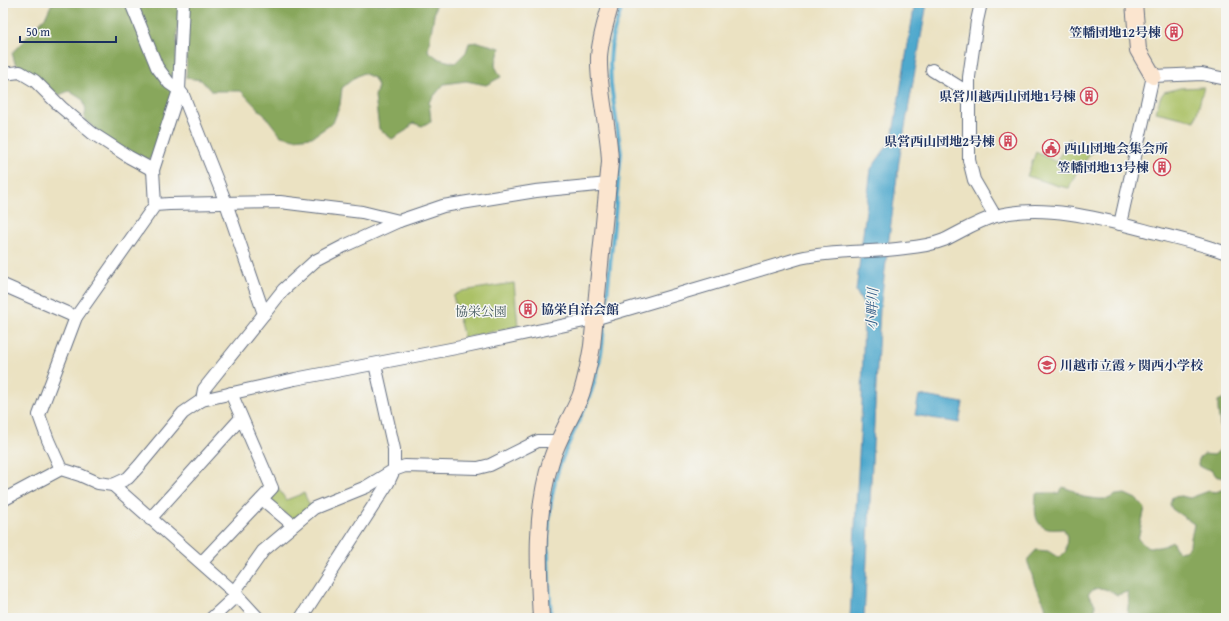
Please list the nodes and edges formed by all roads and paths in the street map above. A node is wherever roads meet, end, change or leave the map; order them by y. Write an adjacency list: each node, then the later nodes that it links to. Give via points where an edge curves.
1 (131, 3): 10 (street, via 157,67 168,83)
2 (183, 3): 10 (street)
3 (611, 3): 13 (street, via 599,58 609,145)
4 (981, 3): 11 (street, via 969,77)
5 (1134, 3): 8 (street, via 1138,50)
6 (932, 70): 11 (street)
7 (3, 74): 12 (street, via 20,72 35,81 92,133)
8 (1153, 76): 9 (street, via 1202,74); 18 (street)
9 (1226, 79)
10 (179, 90): 12 (street); 14 (street)
11 (969, 93): 16 (street, via 969,160 974,180)
12 (153, 170): 15 (street)
13 (608, 184): 17 (street, via 536,191 443,206); 23 (street)
14 (226, 203): 15 (street); 17 (street, via 280,202 362,212); 21 (street)
15 (155, 205): 22 (street)
16 (994, 216): 18 (street, via 1011,212 1054,212); 23 (street, via 942,241 902,248 816,254)
17 (399, 220): 21 (street, via 315,261 282,290)
18 (1120, 224): 19 (street)
19 (1226, 253)
20 (3, 285): 22 (street)
21 (264, 314): 26 (street, via 204,389)
22 (76, 317): 29 (street, via 39,415)
23 (594, 319): 24 (street); 28 (street, via 588,367 580,396)
24 (375, 364): 25 (street); 30 (street, via 394,449)
25 (231, 393): 26 (street); 27 (street)
26 (202, 400): 31 (street, via 183,413 128,478)
27 (240, 418): 32 (street, via 272,488); 34 (street)
28 (559, 441): 30 (street, via 538,441 490,465 478,468 405,466); 41 (street, via 547,476 539,526)
29 (61, 469): 31 (street, via 98,483); 33 (street)
30 (394, 470): 35 (street, via 366,486 314,508); 40 (street)
31 (113, 484): 34 (street)
32 (262, 499): 35 (street); 36 (street)
33 (3, 500)
34 (150, 519): 36 (street)
35 (293, 525): 37 (street, via 264,551)
36 (202, 562): 37 (street)
37 (236, 594): 38 (street); 39 (street)
38 (212, 618)
39 (258, 618)
40 (301, 618)
41 (541, 618)

